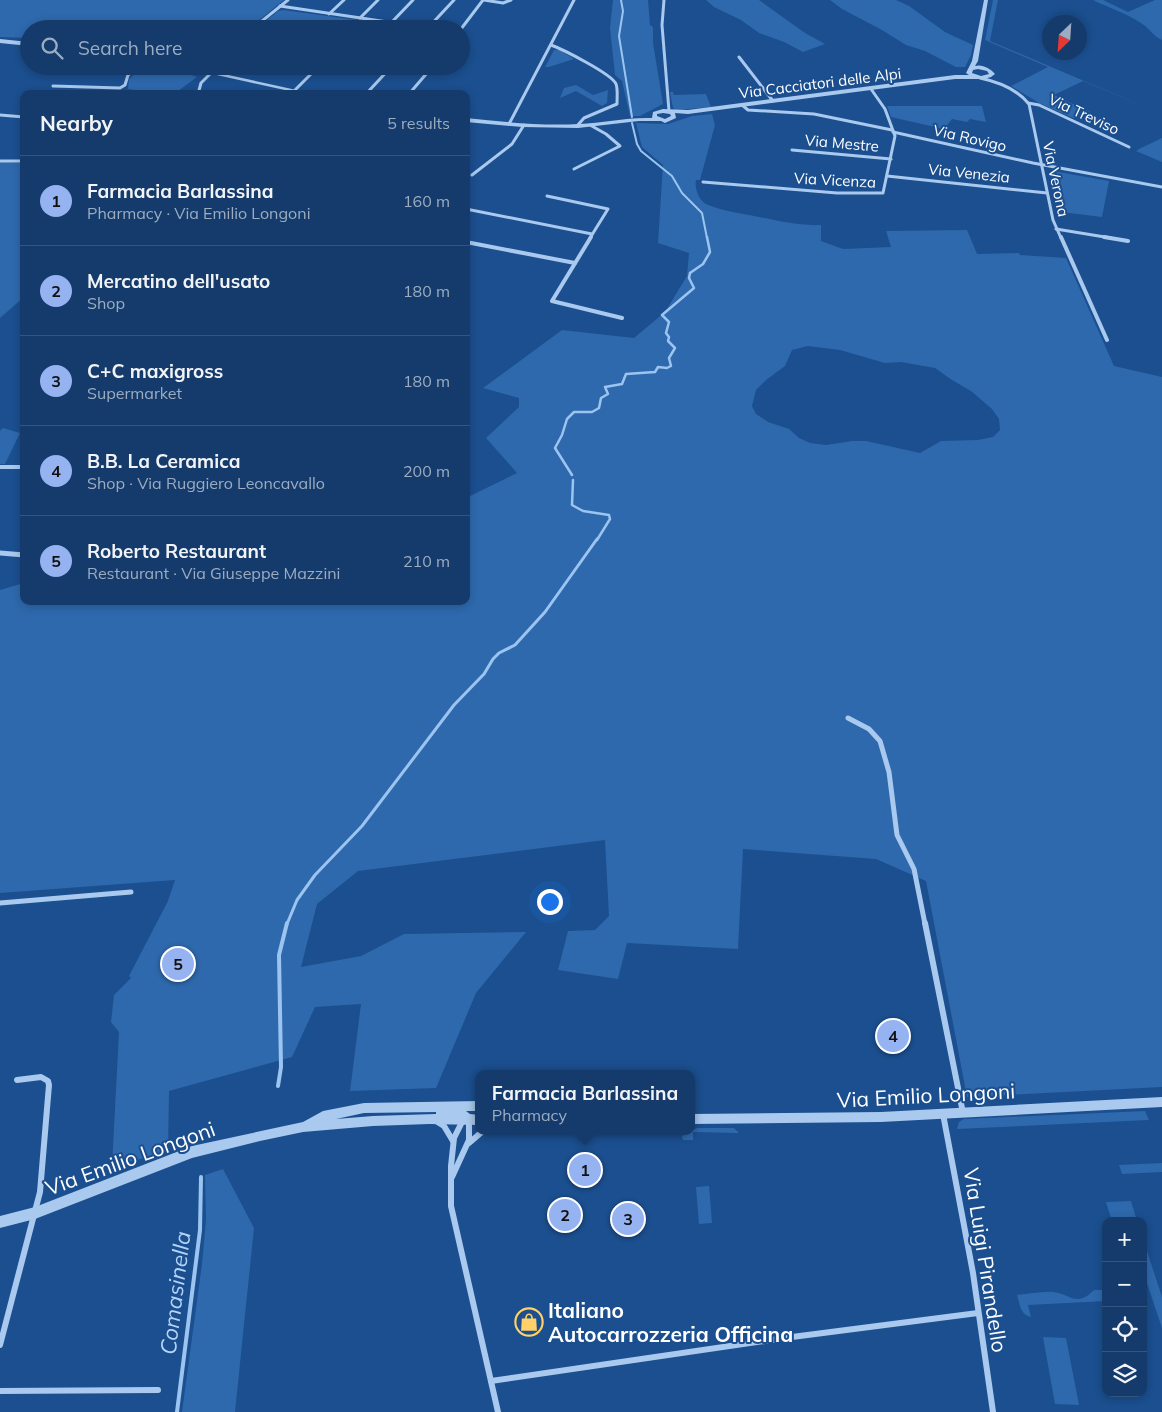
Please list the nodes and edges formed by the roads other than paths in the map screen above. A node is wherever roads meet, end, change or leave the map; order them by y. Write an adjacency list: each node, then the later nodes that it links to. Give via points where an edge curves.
1 (288, 0): 12 (street)
2 (344, 0): 13 (street)
3 (378, 0): 14 (street)
4 (413, 0): 18 (street)
5 (454, 0): 19 (street)
6 (483, 0): 7 (street); 20 (street)
7 (490, 0): 8 (street, via 503,3)
8 (511, 0)
9 (574, 0): 23 (street)
10 (664, 0): 46 (street, via 662,25)
11 (986, 0): 25 (street)
12 (280, 6): 13 (street); 16 (street)
13 (329, 14): 14 (street)
14 (360, 18): 15 (street)
15 (366, 19): 17 (street)
16 (263, 20)
17 (372, 20)
18 (394, 20)
19 (435, 20)
20 (468, 20)
21 (0, 41): 22 (street)
22 (20, 43)
23 (551, 45): 58 (street); 61 (street, via 610,77 617,86 615,106 582,119)
24 (739, 57): 44 (street)
25 (975, 58): 26 (street); 27 (street)
26 (987, 69): 27 (street, Via Cacciatori delle Alpi); 28 (street)
27 (970, 70): 35 (street); 36 (street, Via Cacciatori delle Alpi)
28 (992, 74): 35 (street, Via Cacciatori delle Alpi); 37 (street, via 994,80)
29 (128, 75): 38 (street, via 125,85 120,88)
30 (211, 75): 40 (street, via 201,83)
31 (217, 75): 41 (street)
32 (310, 75): 41 (street)
33 (384, 75): 42 (street)
34 (425, 75): 43 (street)
35 (978, 77): 36 (street, Via Cacciatori delle Alpi); 37 (street)
36 (955, 78): 39 (street, Via Cacciatori delle Alpi)
37 (1003, 85): 45 (street)
38 (52, 86)
39 (871, 89): 44 (street, Via Cacciatori delle Alpi); 62 (street, Via Vicenza, via 885,109)
40 (199, 90)
41 (295, 90)
42 (370, 90)
43 (412, 90)
44 (773, 102): 47 (street, Via Cacciatori delle Alpi)
45 (1028, 103): 64 (street, Via Treviso, via 1039,105); 69 (street, Via Verona)
46 (669, 104): 48 (street); 49 (street)
47 (742, 106): 50 (street, Via Cacciatori delle Alpi); 62 (street, Via Rovigo, via 748,110 814,114)
48 (657, 112): 49 (street, Via Cacciatori delle Alpi); 54 (street, Via Cacciatori delle Alpi); 56 (street, via 654,117)
49 (669, 112): 50 (street, Via Cacciatori delle Alpi); 53 (street)
50 (688, 112): 53 (street, Via Cacciatori delle Alpi)
51 (0, 116): 52 (street)
52 (20, 117)
53 (673, 118): 56 (street, Via Cacciatori delle Alpi)
54 (640, 119): 56 (street, Via Cacciatori delle Alpi); 57 (street, Via Cacciatori delle Alpi)
55 (470, 120): 58 (street, Via Cacciatori delle Alpi)
56 (659, 120)
57 (605, 123): 59 (street, Via Cacciatori delle Alpi); 63 (street, via 602,126)
58 (509, 124): 60 (street, Via Cacciatori delle Alpi)
59 (588, 125): 61 (street, Via Cacciatori delle Alpi); 63 (street)
60 (524, 126): 61 (street, Via Cacciatori delle Alpi); 71 (street, via 512,144)
61 (577, 126)
62 (893, 131): 66 (street, Via Vicenza); 69 (street, Via Rovigo)
63 (607, 134): 70 (street, via 620,147)
64 (1129, 147)
65 (792, 150): 66 (street, Via Mestre)
66 (891, 159): 72 (street, Via Vicenza)
67 (0, 161): 68 (street)
68 (20, 161)
69 (1042, 165): 74 (street, Via Rovigo); 75 (street, Via Verona)
70 (574, 169)
71 (472, 175)
72 (887, 176): 73 (street, Via Vicenza, via 884,192 879,194); 75 (street, Via Venezia)
73 (703, 182)
74 (1162, 187)
75 (1047, 193): 78 (street, Via Verona)
76 (547, 196): 79 (street, via 607,208)
77 (470, 210): 79 (street)
78 (1056, 229): 80 (street); 84 (street, Via Verona)
79 (592, 234): 82 (street)
80 (1128, 241)
81 (470, 243): 82 (street)
82 (574, 263): 83 (street, via 552,301)
83 (622, 318)
84 (1107, 340)
85 (0, 467): 86 (street)
86 (20, 467)
87 (0, 553): 88 (street)
88 (20, 555)
89 (848, 718): 96 (street, via 875,734 886,757 894,824 900,844 914,869)
90 (131, 892): 91 (street)
91 (0, 903)
92 (16, 1080): 106 (street, via 41,1077 49,1085 42,1180)
93 (1162, 1102): 96 (street, Via Emilio Longoni)
94 (475, 1106): 95 (street, Via Emilio Longoni)
95 (364, 1108): 99 (street, Via Emilio Longoni, via 379,1112 443,1112); 101 (street, Via Emilio Longoni, via 323,1116)
96 (963, 1113): 97 (street, Via Emilio Longoni)
97 (943, 1114): 100 (street, Via Emilio Longoni); 108 (street, Via Luigi Pirandello)
98 (429, 1119): 99 (street, Via Emilio Longoni); 101 (street, Via Emilio Longoni); 103 (street, via 444,1126)
99 (471, 1119): 103 (street, via 456,1131); 104 (street)
100 (695, 1119)
101 (303, 1127): 106 (street, Via Emilio Longoni, via 192,1152)
102 (479, 1135): 104 (street)
103 (453, 1146): 105 (street)
104 (465, 1148): 105 (street)
105 (451, 1180): 110 (street, via 452,1212)
106 (35, 1213): 107 (street, Via Emilio Longoni); 109 (street)
107 (0, 1222)
108 (978, 1313): 110 (street); 114 (street, Via Luigi Pirandello)
109 (0, 1344)
110 (491, 1381): 113 (street)
111 (158, 1390): 112 (street)
112 (0, 1391)
113 (498, 1412)
114 (993, 1412)

